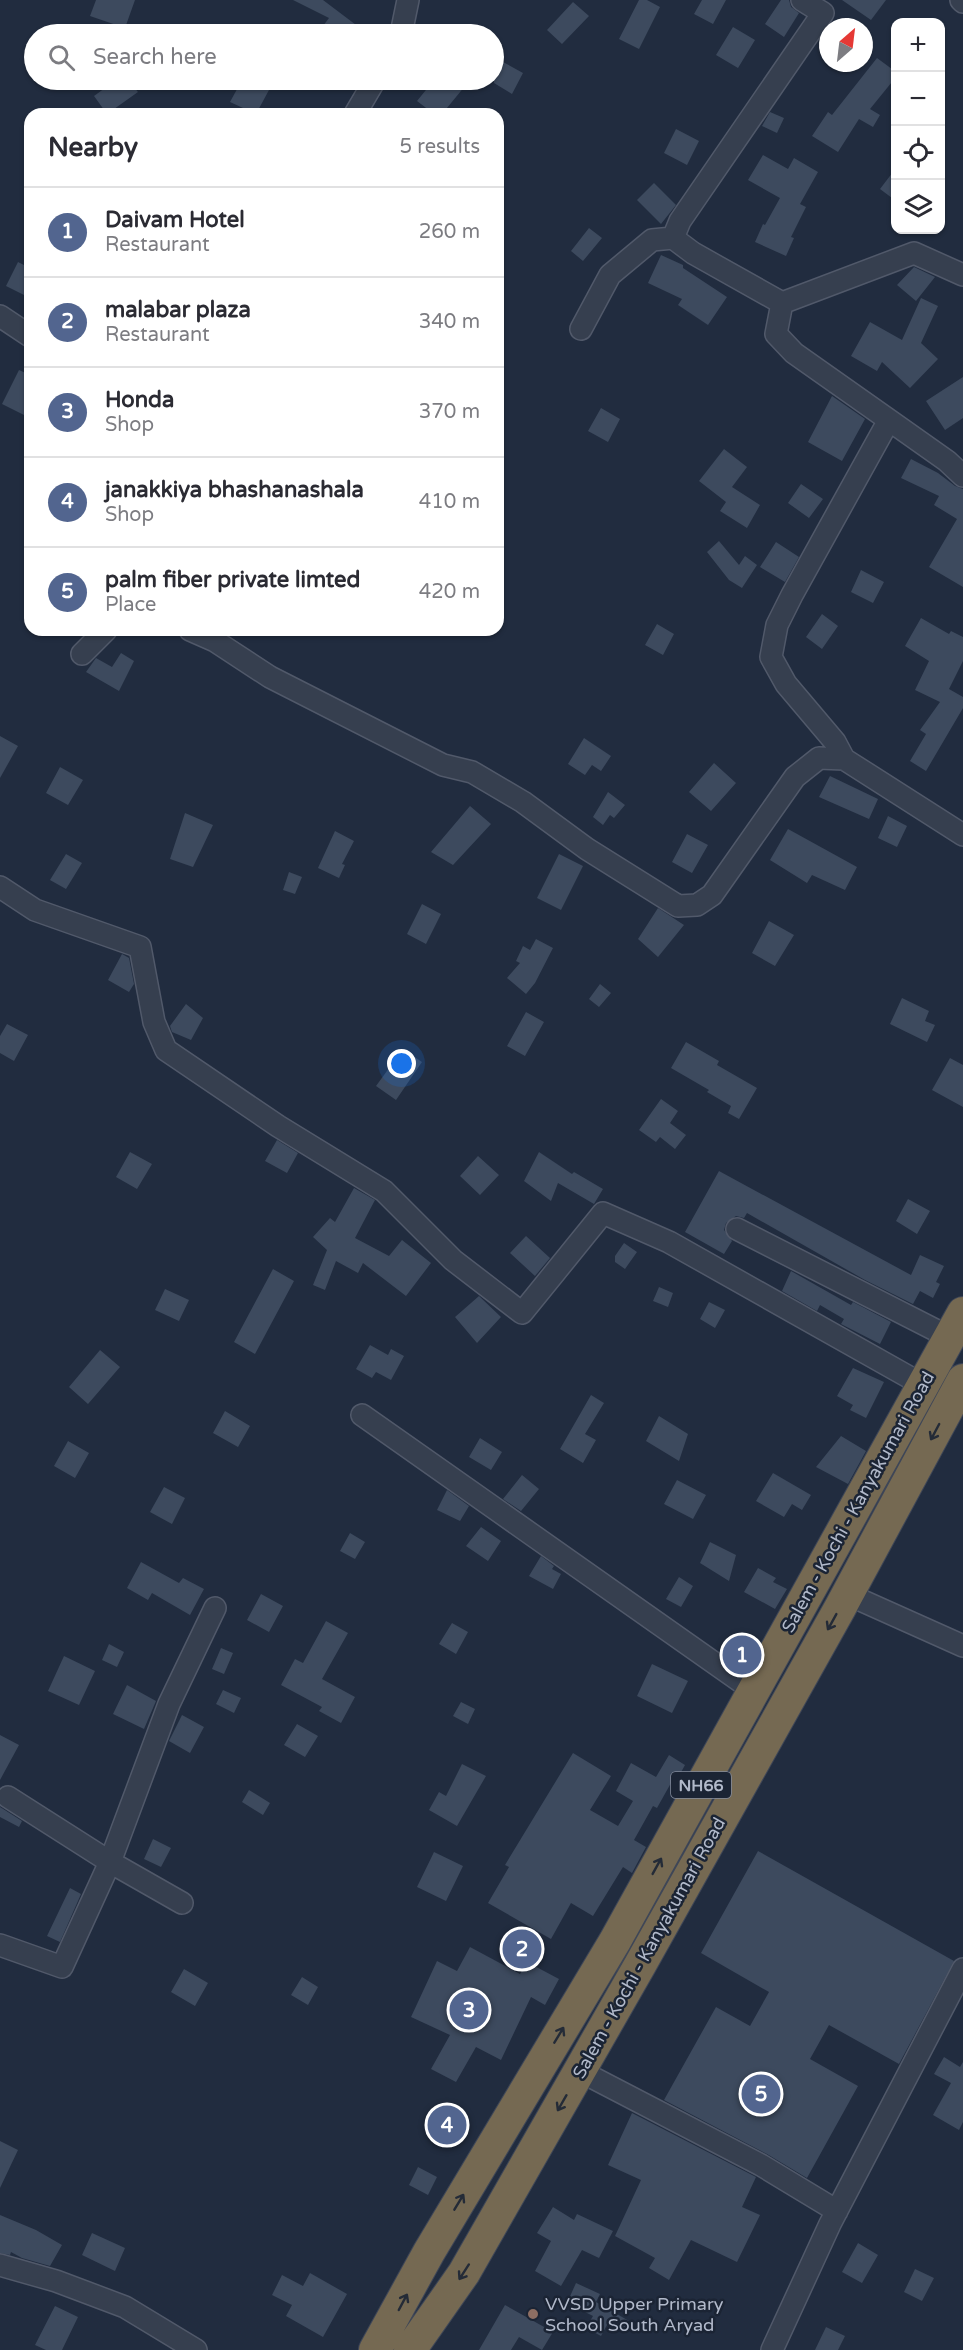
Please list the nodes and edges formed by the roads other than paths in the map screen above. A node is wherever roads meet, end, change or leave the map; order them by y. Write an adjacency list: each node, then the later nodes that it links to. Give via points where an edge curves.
1 (408, 0): 3 (street)
2 (802, 0): 6 (street, via 823,13 680,221)
3 (403, 24)
4 (369, 90): 5 (street)
5 (359, 108)
6 (673, 238): 8 (street, via 693,254); 10 (street, via 652,240 610,274)
7 (963, 275): 8 (street, via 914,254)
8 (782, 303): 12 (street, via 776,334 794,353)
9 (0, 316): 11 (street)
10 (581, 329)
11 (24, 332)
12 (889, 420): 13 (street); 17 (street, via 777,625 771,657 786,684)
13 (963, 476)
14 (100, 636): 16 (street)
15 (213, 636): 17 (street, via 270,677 443,765 472,772 678,906 697,905 712,895 795,777 819,758)
16 (82, 654)
17 (840, 750): 18 (street)
18 (963, 835)
19 (0, 887): 23 (street, via 35,910 140,947 154,1022 166,1050 384,1191 453,1260 522,1313 603,1213 669,1242)
20 (737, 1230): 21 (street)
21 (956, 1325): 23 (highway, Salem - Kochi - Kanyakumari Road / NH66)
22 (963, 1380): 25 (highway, Salem - Kochi - Kanyakumari Road / NH66, one-way to 25)
23 (923, 1385): 28 (highway, Salem - Kochi - Kanyakumari Road / NH66)
24 (362, 1415): 28 (street)
25 (848, 1594): 27 (street); 34 (highway, Salem - Kochi - Kanyakumari Road / NH66, one-way to 34)
26 (215, 1608): 30 (street, via 170,1704)
27 (963, 1646)
28 (754, 1691): 38 (highway, Salem - Kochi - Kanyakumari Road / NH66, one-way to 28, via 429,2252 615,1941)
29 (8, 1797): 30 (street)
30 (110, 1862): 31 (street); 32 (street, via 62,1967)
31 (182, 1903)
32 (0, 1945)
33 (963, 1969): 35 (street)
34 (579, 2071): 35 (street, via 761,2165); 39 (highway, Salem - Kochi - Kanyakumari Road / NH66, one-way to 39, via 464,2273)
35 (837, 2211): 40 (street)
36 (0, 2265): 37 (street, via 125,2307)
37 (196, 2350)
38 (375, 2350)
39 (410, 2350)
40 (772, 2350)

